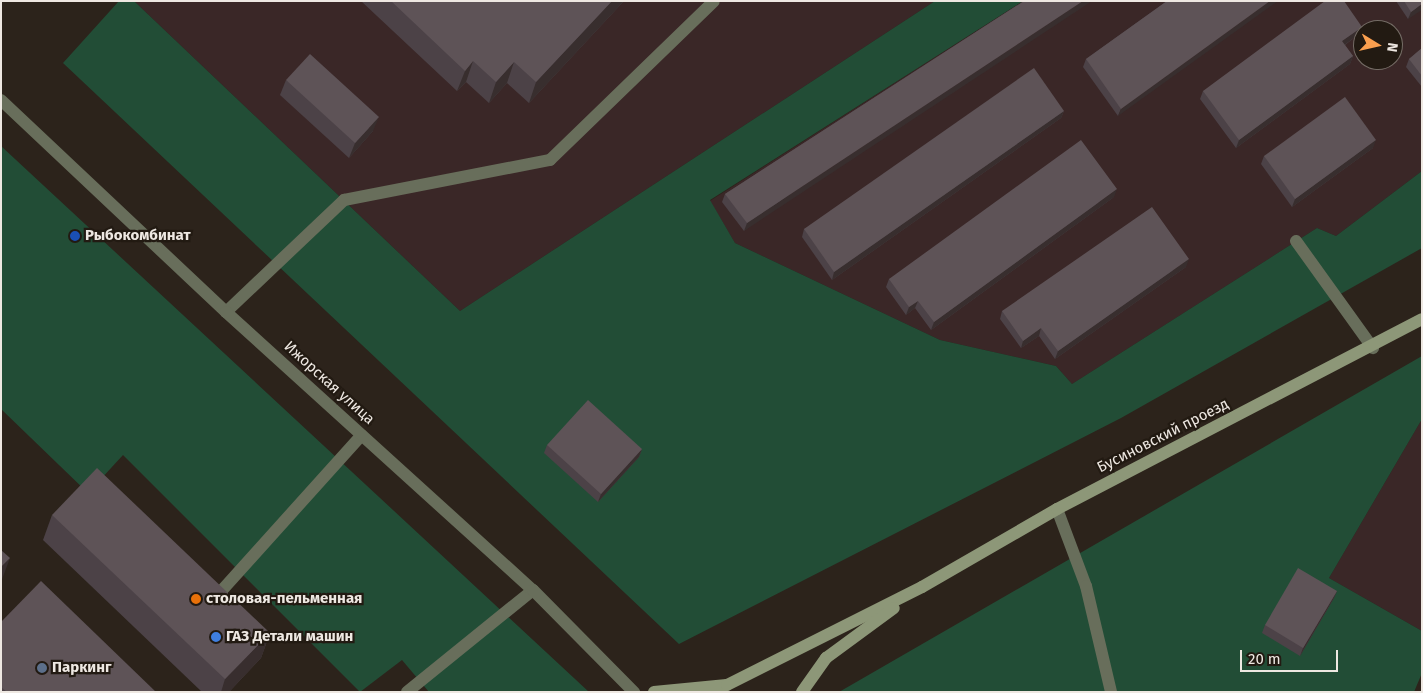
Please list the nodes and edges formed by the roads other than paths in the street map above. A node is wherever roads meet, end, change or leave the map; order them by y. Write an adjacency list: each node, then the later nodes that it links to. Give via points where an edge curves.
1 (714, 1): 4 (street, via 550,160 344,200)
2 (1, 100): 4 (street, Ижорская улица)
3 (1296, 241): 6 (street)
4 (226, 312): 7 (street, Ижорская улица)
5 (1422, 320): 6 (main road, Бусиновский проезд)
6 (1373, 348): 8 (main road, Бусиновский проезд)
7 (362, 435): 10 (street, Ижорская улица); 11 (street)
8 (1057, 509): 9 (main road, Бусиновский проезд); 16 (street, via 1086,586)
9 (922, 587): 14 (main road, via 727,685); 15 (main road, via 826,658)
10 (533, 590): 12 (street); 13 (street, Ижорская улица)
11 (215, 598)
12 (407, 692)
13 (634, 692)
14 (654, 692)
15 (802, 692)
16 (1110, 692)

